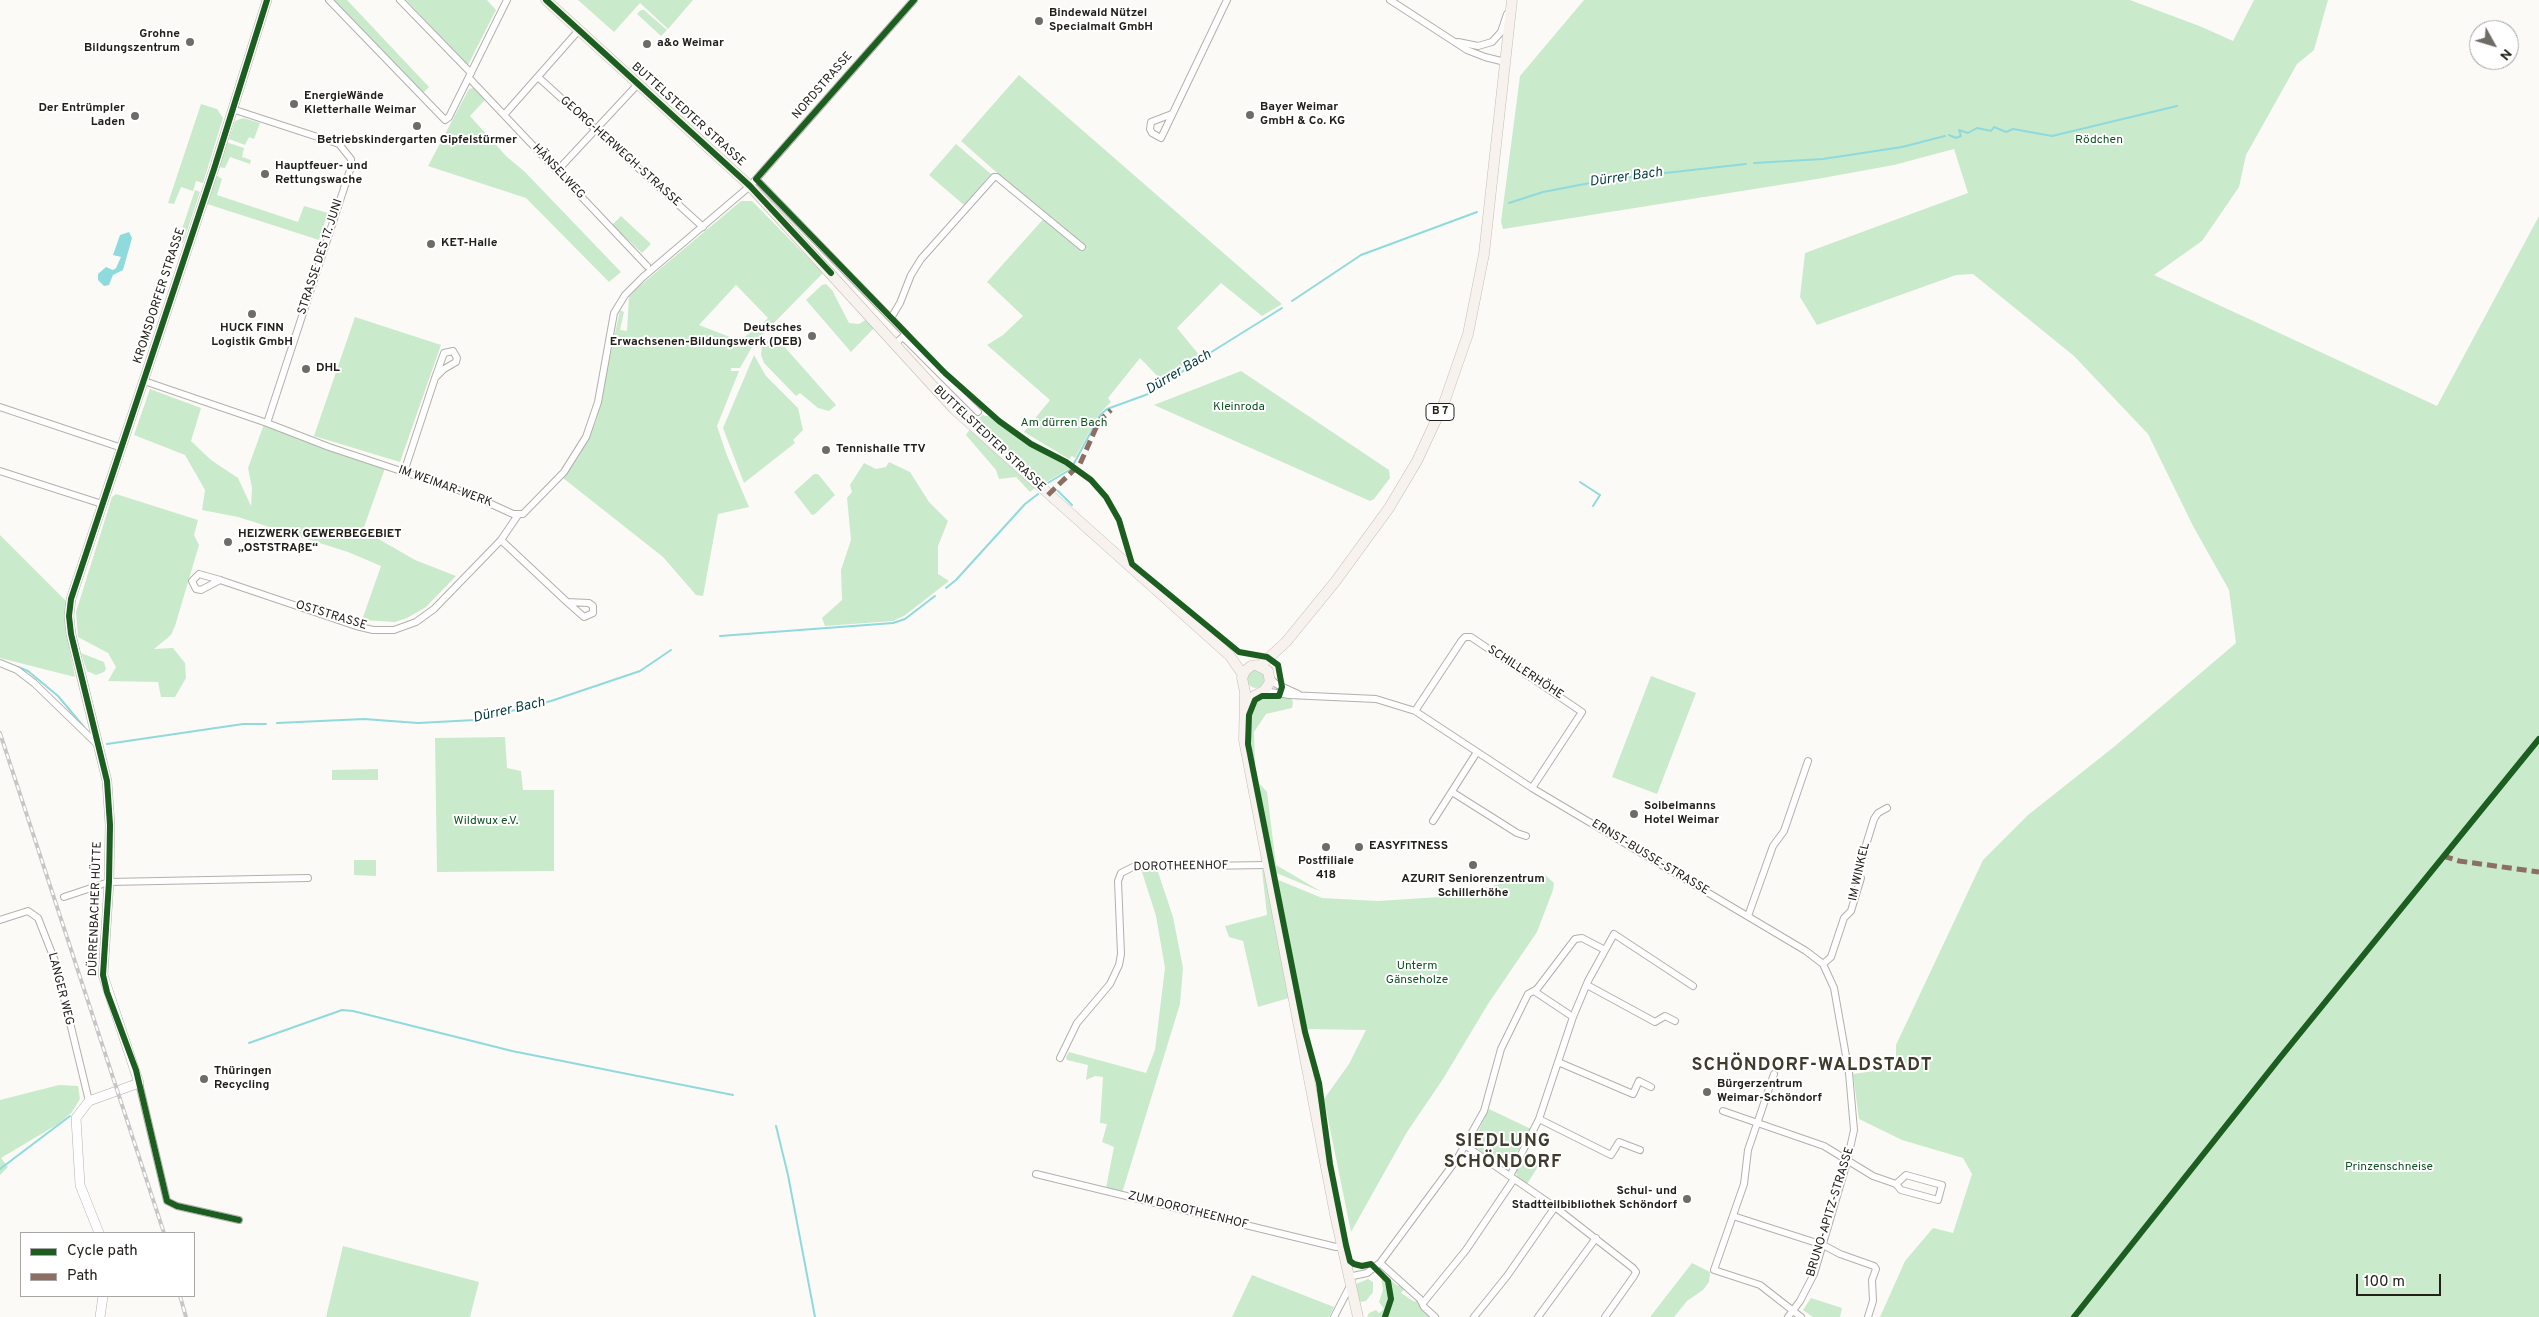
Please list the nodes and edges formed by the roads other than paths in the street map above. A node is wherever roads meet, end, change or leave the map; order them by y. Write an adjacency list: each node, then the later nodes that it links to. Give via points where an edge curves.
1 (267, 0): 16 (street, KROMSDORFER STRASSE)
2 (329, 0): 13 (street, via 445,120)
3 (400, 0): 13 (street, HÄNSELWEG)
4 (508, 0): 13 (street)
5 (546, 0): 10 (main road, BUTTELSTEDTER STRASSE)
6 (914, 0): 21 (street, NORDSTRASSE)
7 (1227, 0): 17 (street)
8 (1390, 0): 11 (street)
9 (1511, 0): 11 (street, via 1501,32 1492,42 1478,46); 12 (main road, B 7)
10 (579, 30): 14 (street); 15 (main road, BUTTELSTEDTER STRASSE)
11 (1450, 40): 12 (street, via 1476,55)
12 (1505, 62): 41 (main road, B 7, via 1486,244 1477,296 1468,334 1444,403 1417,461 1389,508)
13 (470, 76): 18 (street, HÄNSELWEG)
14 (538, 77): 18 (street); 19 (street, GEORG-HERWEGH-STRASSE)
15 (638, 84): 19 (street); 21 (main road, BUTTELSTEDTER STRASSE)
16 (232, 108): 28 (street, KROMSDORFER STRASSE); 31 (street, STRASSE DES 17. JUNI, via 339,144 351,159)
17 (1172, 114): 17 (street, via 1153,121 1150,125 1152,133 1161,138)
18 (504, 115): 20 (street, HÄNSELWEG)
19 (597, 129): 20 (street); 22 (street, GEORG-HERWEGH-STRASSE)
20 (557, 171): 24 (street, HÄNSELWEG)
21 (753, 183): 22 (street); 25 (street); 26 (main road, BUTTELSTEDTER STRASSE)
22 (703, 227): 36 (street, via 625,295 614,313 598,402 584,442 564,472 527,511)
23 (1082, 247): 25 (street, via 994,177 921,259)
24 (647, 266)
25 (891, 318): 26 (street, via 906,334)
26 (899, 340): 30 (street, BUTTELSTEDTER STRASSE); 42 (main road, BUTTELSTEDTER STRASSE, via 968,422)
27 (435, 378): 34 (street)
28 (144, 381): 31 (street, IM WEIMAR-WERK); 32 (street, KROMSDORFER STRASSE)
29 (0, 407): 32 (street)
30 (978, 412)
31 (267, 423): 34 (street, IM WEIMAR-WERK)
32 (122, 448): 35 (street, KROMSDORFER STRASSE)
33 (0, 471): 35 (street)
34 (404, 472): 36 (street, IM WEIMAR-WERK, via 467,493)
35 (102, 504): 39 (street, KROMSDORFER STRASSE)
36 (518, 515): 37 (street, OSTSTRASSE)
37 (501, 540): 38 (street, OSTSTRASSE, via 434,609 416,622 394,630 356,626); 40 (street)
38 (220, 580)
39 (71, 599): 52 (street, DÜRRENBACHER HÜTTE, via 71,634)
40 (567, 602)
41 (1286, 642): 44 (main road, B 7); 46 (main road, B 7)
42 (1230, 656): 44 (main road); 45 (main road)
43 (0, 664): 52 (street, via 17,670 34,683)
44 (1255, 666): 45 (main road); 46 (main road)
45 (1243, 674): 47 (main road)
46 (1270, 676): 48 (main road, via 1269,685); 49 (street, ERNST-BUSSE-STRASSE, via 1276,684)
47 (1244, 686): 48 (main road, via 1248,691); 51 (main road)
48 (1260, 692): 49 (street, ERNST-BUSSE-STRASSE); 51 (main road, via 1252,698)
49 (1299, 694): 50 (street, ERNST-BUSSE-STRASSE, via 1376,699)
50 (1415, 711): 53 (street, ERNST-BUSSE-STRASSE); 55 (street, SCHILLERHÖHE, via 1462,640 1471,637 1582,712)
51 (1243, 719): 60 (main road)
52 (98, 745): 62 (street, DÜRRENBACHER HÜTTE, via 107,781)
53 (1477, 752): 55 (street, ERNST-BUSSE-STRASSE); 56 (street)
54 (1808, 761): 64 (street, via 1784,831 1773,846)
55 (1532, 788): 64 (street, ERNST-BUSSE-STRASSE)
56 (1452, 792): 58 (street); 59 (street)
57 (1887, 808): 67 (street, IM WINKEL, via 1874,819 1857,874 1862,878 1830,957)
58 (1433, 821)
59 (1526, 836)
60 (1267, 865): 73 (street, DOROTHEENHOF, via 1133,867 1121,873 1118,881 1119,965 1110,984 1076,1023); 94 (main road)
61 (308, 878): 62 (street, DÜRRENBACHER HÜTTE)
62 (109, 882): 63 (street, DÜRRENBACHER HÜTTE); 76 (street, DÜRRENBACHER HÜTTE, via 103,976)
63 (64, 897)
64 (1748, 916): 67 (street, ERNST-BUSSE-STRASSE)
65 (0, 920): 78 (street, LANGER WEG, via 28,911 38,918 54,961)
66 (1605, 950): 68 (street); 69 (street, via 1614,934); 70 (street, via 1582,938 1575,939)
67 (1823, 964): 84 (street, BRUNO-APITZ-STRASSE, via 1834,988 1851,1092 1854,1130)
68 (1586, 985): 71 (street); 72 (street, via 1655,1022 1665,1016)
69 (1693, 986)
70 (1534, 991): 71 (street); 82 (street, via 1528,994 1511,1026 1486,1106)
71 (1573, 1017): 74 (street)
72 (1675, 1021)
73 (1060, 1058)
74 (1558, 1062): 77 (street, via 1633,1094 1639,1081); 80 (street)
75 (1774, 1074): 81 (street)
76 (139, 1083): 78 (street); 90 (street, DÜRRENBACHER HÜTTE, via 167,1201)
77 (1651, 1087)
78 (89, 1101): 91 (street, via 76,1118 78,1172)
79 (1723, 1111): 81 (street)
80 (1539, 1119): 83 (street, via 1611,1156 1619,1142); 86 (street)
81 (1757, 1122): 84 (street, via 1824,1146); 89 (street, via 1746,1156 1744,1184)
82 (1466, 1146): 86 (street); 95 (street)
83 (1640, 1150)
84 (1847, 1162): 87 (street); 93 (street, BRUNO-APITZ-STRASSE)
85 (1036, 1174): 94 (street, ZUM DOROTHEENHOF)
86 (1512, 1178): 88 (street); 98 (street, via 1466,1250)
87 (1896, 1184): 87 (street, via 1901,1190 1938,1200 1942,1186 1906,1175)
88 (1555, 1207): 92 (street); 104 (street)
89 (1733, 1216): 93 (street); 99 (street, via 1714,1270 1760,1285)
90 (239, 1220)
91 (99, 1232)
92 (1596, 1238): 105 (street); 106 (street, via 1636,1272)
93 (1823, 1245): 99 (street, BRUNO-APITZ-STRASSE, via 1808,1289); 109 (street, via 1874,1266 1873,1301)
94 (1341, 1246): 96 (main road)
95 (1380, 1263): 96 (street); 98 (street)
96 (1349, 1281): 101 (street); 102 (main road)
97 (103, 1297): 100 (street)
98 (1423, 1303): 103 (street)
99 (1793, 1310): 107 (street, BRUNO-APITZ-STRASSE); 108 (street)
100 (100, 1317)
101 (1334, 1317)
102 (1358, 1317)
103 (1436, 1317)
104 (1474, 1317)
105 (1538, 1317)
106 (1605, 1317)
107 (1788, 1317)
108 (1801, 1317)
109 (1868, 1317)

